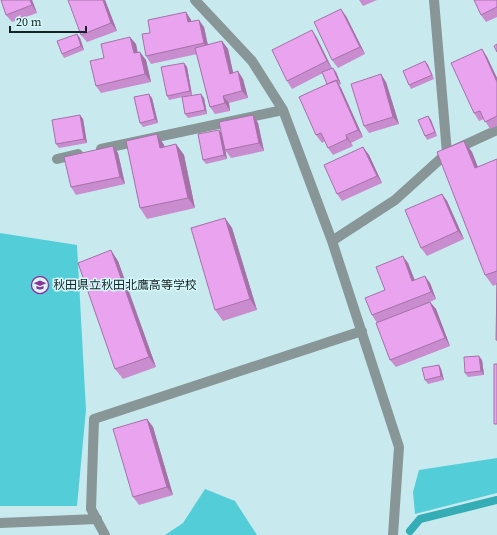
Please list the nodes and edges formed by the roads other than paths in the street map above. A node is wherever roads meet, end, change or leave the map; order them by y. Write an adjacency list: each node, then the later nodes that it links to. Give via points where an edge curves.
1 (195, 0): 3 (street, via 252,61)
2 (434, 0): 5 (street)
3 (283, 110): 6 (street); 7 (street)
4 (497, 130): 5 (street)
5 (447, 153): 7 (street, via 395,200)
6 (57, 159)
7 (332, 241): 8 (street)
8 (362, 331): 9 (street, via 94,419 91,509); 12 (street, via 399,447)
9 (96, 519): 10 (street); 11 (street)
10 (0, 523)
11 (105, 535)
12 (393, 535)

